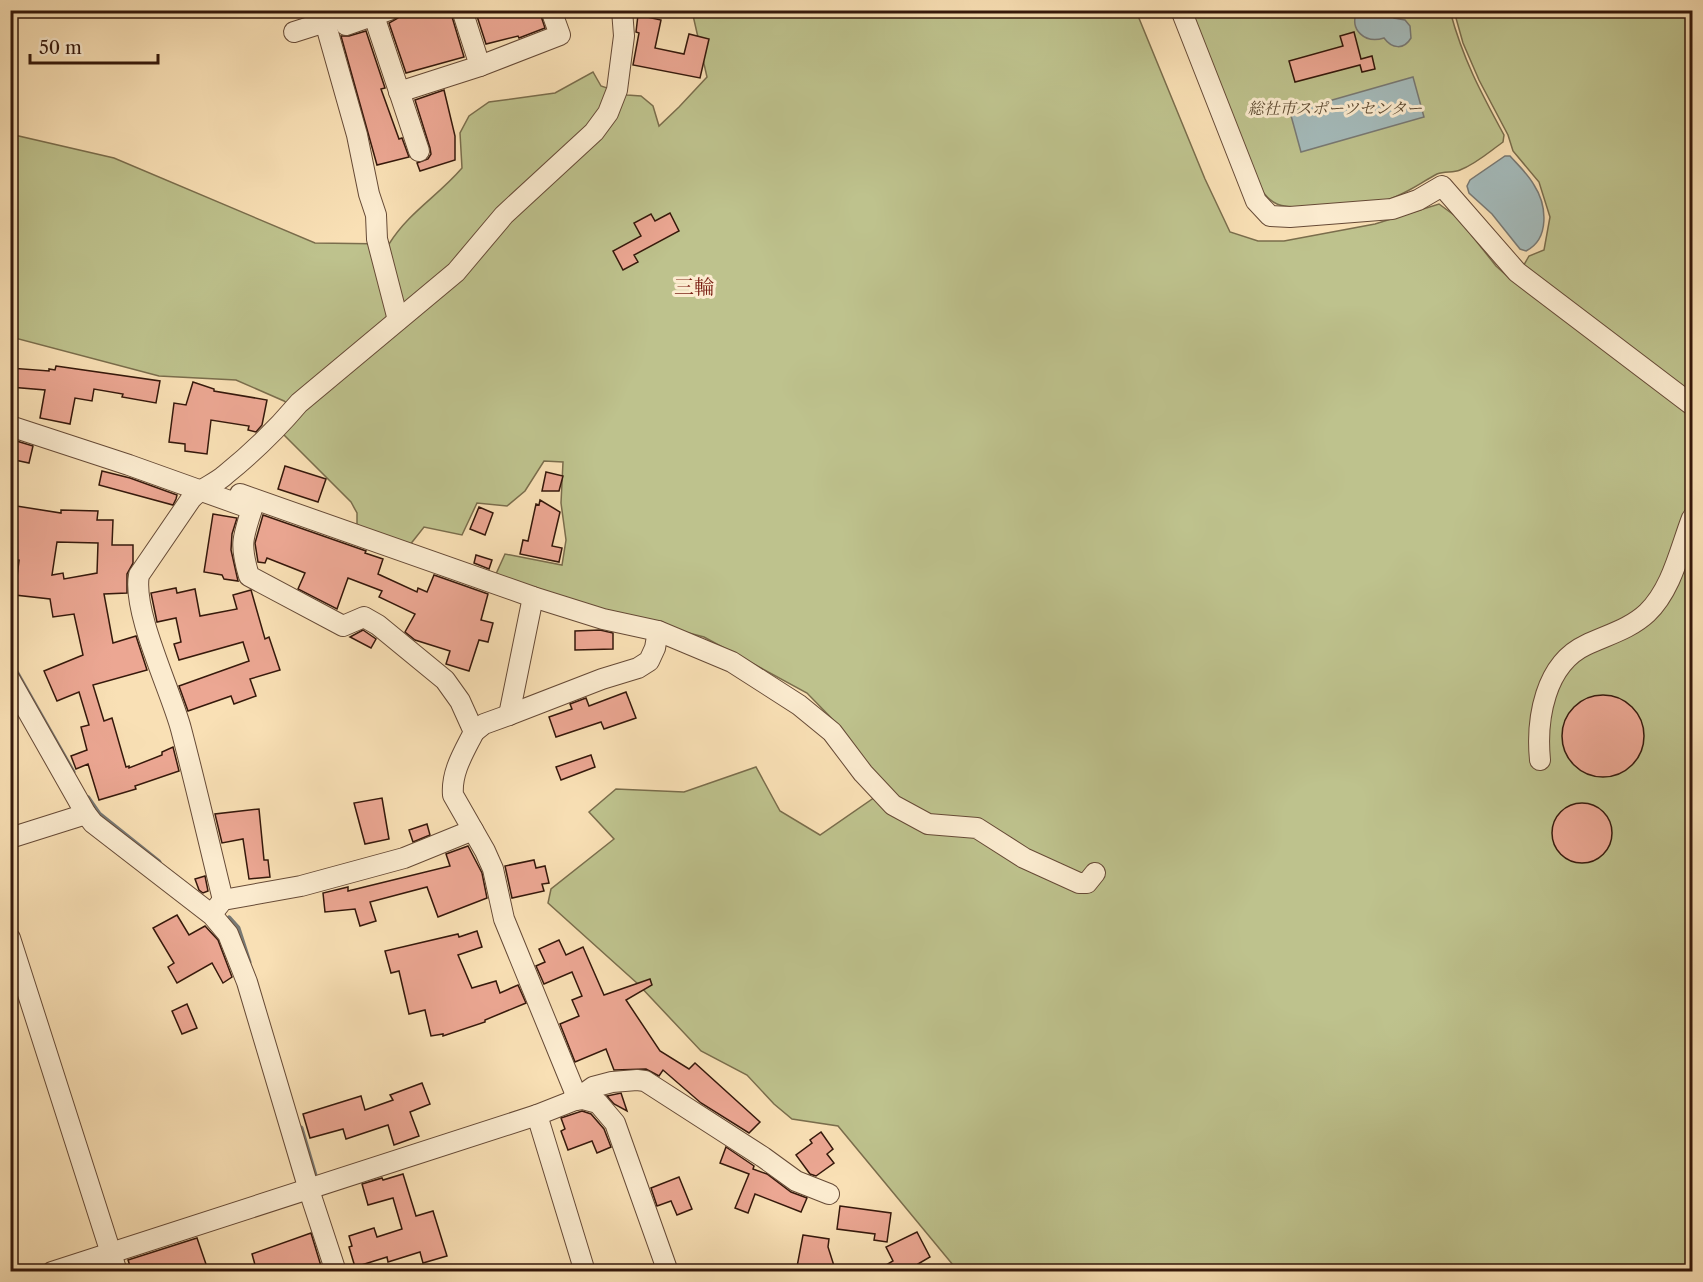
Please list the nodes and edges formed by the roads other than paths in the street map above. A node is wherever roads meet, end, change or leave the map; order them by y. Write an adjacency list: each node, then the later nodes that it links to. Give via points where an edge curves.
1 (462, 10): 8 (street)
2 (551, 10): 8 (street, via 560,35)
3 (622, 10): 11 (street, via 620,72 608,113 594,132 504,215 456,272)
4 (1181, 10): 12 (street, via 1256,201 1270,216 1392,209 1442,186 1517,272)
5 (382, 13): 6 (street, via 346,25); 9 (street)
6 (337, 16): 7 (street); 11 (street, via 357,135 376,215 377,239)
7 (294, 32)
8 (480, 66): 9 (street)
9 (399, 92): 10 (street)
10 (419, 151)
11 (398, 320): 14 (street, via 299,403 223,477)
12 (1692, 405)
13 (10, 426): 14 (street)
14 (199, 490): 16 (street, via 222,488); 22 (street, via 252,509 242,550 249,576 343,626 364,617 378,625 445,680); 28 (street, via 139,575 138,583 141,607 181,727)
15 (1692, 518): 23 (street, via 1668,582 1646,614 1615,634 1585,645 1566,658 1553,676 1544,701)
16 (533, 597): 17 (street); 21 (street)
17 (658, 631): 18 (street); 19 (street)
18 (690, 644): 19 (street, via 667,649); 27 (street, via 732,662 799,705 832,732 862,773 893,805 928,824 977,828 1024,858 1079,883 1087,883)
19 (649, 661): 21 (street)
20 (10, 680): 24 (street)
21 (508, 715): 22 (street)
22 (474, 732): 25 (street, via 452,784 453,795)
23 (1540, 760)
24 (86, 814): 26 (street); 28 (street)
25 (473, 830): 28 (street, via 404,858); 30 (street, via 493,869 504,919)
26 (10, 838)
27 (1095, 873)
28 (217, 907): 32 (street, via 247,982)
29 (10, 939): 34 (street)
30 (575, 1100): 31 (street); 33 (street, via 593,1087 645,1081 796,1181); 39 (street, via 598,1103 615,1123)
31 (537, 1115): 32 (street); 38 (street)
32 (315, 1188): 34 (street); 37 (street)
33 (829, 1194)
34 (111, 1253): 35 (street); 36 (street)
35 (52, 1272)
36 (117, 1272)
37 (336, 1272)
38 (585, 1272)
39 (668, 1272)

